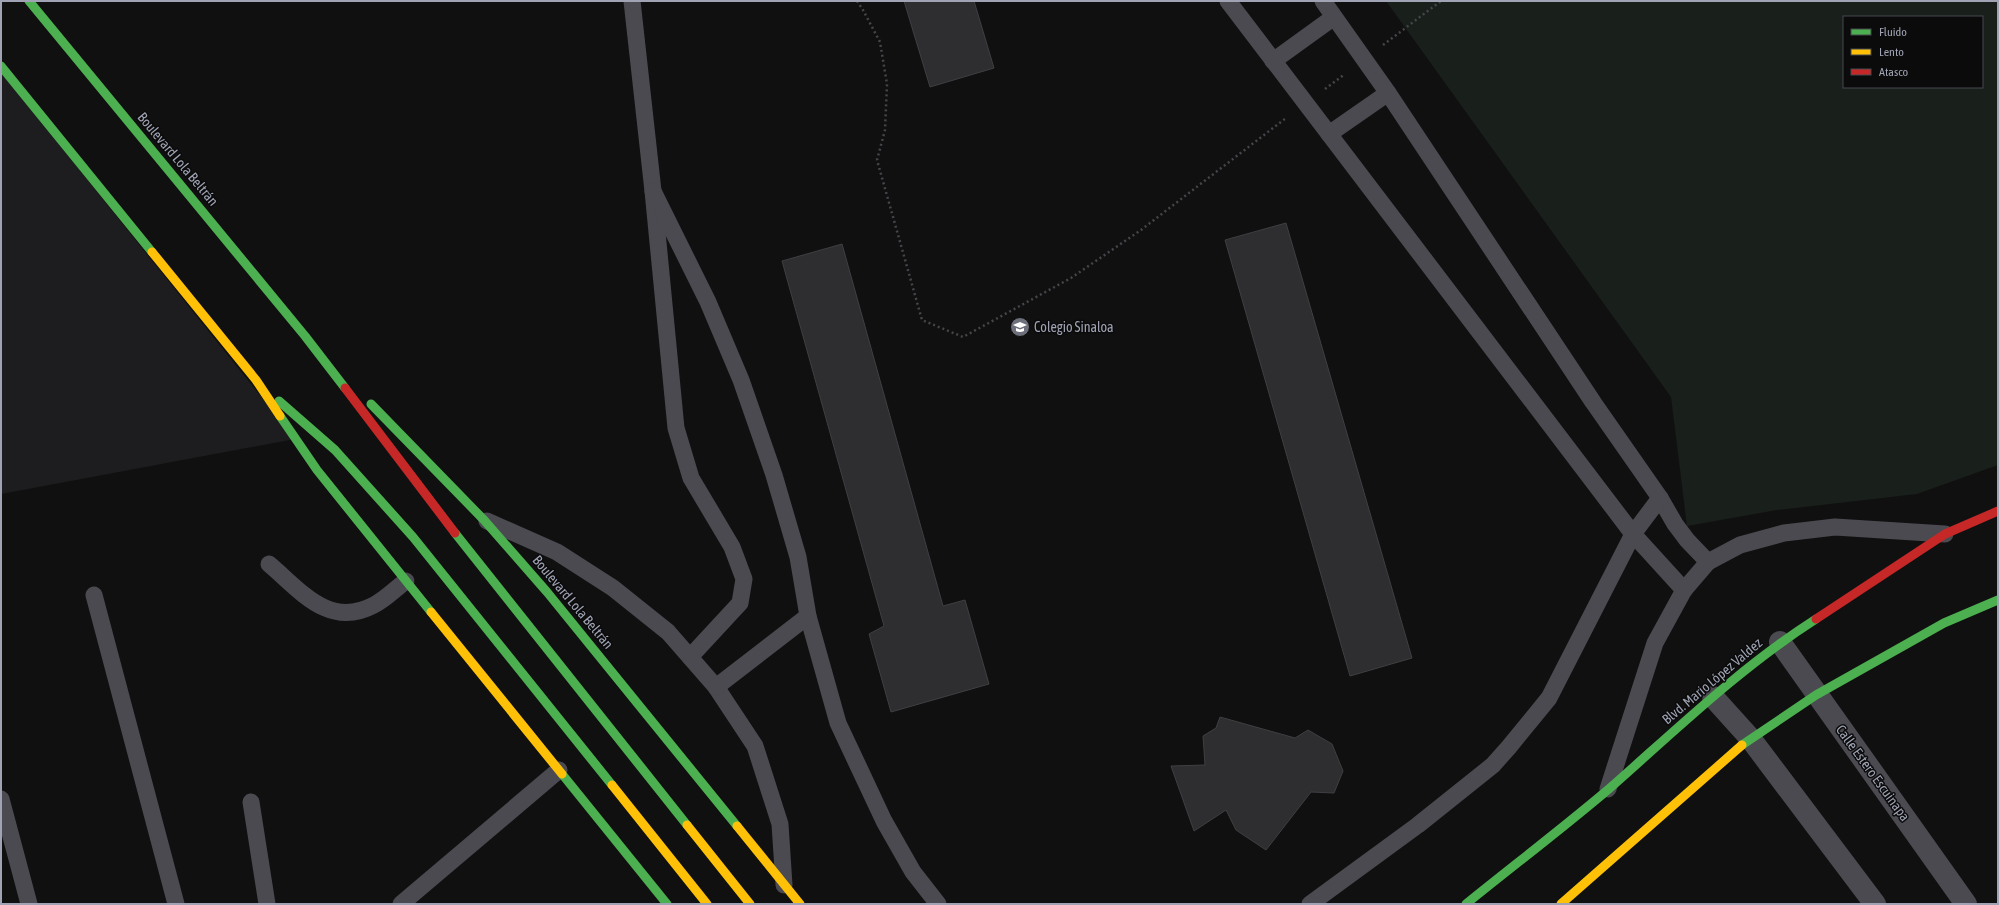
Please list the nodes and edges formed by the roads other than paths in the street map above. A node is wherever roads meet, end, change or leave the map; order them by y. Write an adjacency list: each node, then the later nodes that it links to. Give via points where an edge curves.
1 (29, 1): 11 (main road, Boulevard Lola Beltrán)
2 (632, 1): 10 (lane)
3 (1228, 1): 6 (lane)
4 (1323, 1): 5 (lane)
5 (1334, 17): 6 (lane); 8 (lane)
6 (1273, 61): 9 (lane)
7 (1, 66): 12 (main road)
8 (1388, 92): 9 (lane); 13 (lane, via 1593,402)
9 (1329, 134): 16 (lane)
10 (653, 191): 24 (lane, via 708,302 741,380 774,475 796,550); 26 (lane, via 676,428 691,478 732,547 744,579 740,603)
11 (305, 336): 15 (main road, Boulevard Lola Beltrán); 42 (main road, Boulevard Lola Beltrán, via 440,514)
12 (256, 380): 20 (main road, via 317,470); 41 (main road, via 335,450 413,537)
13 (1660, 498): 16 (lane); 18 (lane, via 1687,540)
14 (1998, 511): 17 (main road, Blvd. Mario López Valdez)
15 (484, 520): 26 (lane, via 557,552 613,588 668,632); 35 (main road, Boulevard Lola Beltrán, via 548,592)
16 (1633, 534): 21 (lane); 45 (lane, via 1549,698 1509,747 1493,765 1418,825)
17 (1945, 534): 18 (lane, via 1835,527 1792,532 1740,545); 25 (main road, Blvd. Mario López Valdez)
18 (1708, 562): 21 (lane)
19 (269, 564): 20 (lane, via 314,602 326,610 342,613 375,604)
20 (406, 580): 31 (main road)
21 (1684, 590): 32 (lane, via 1655,643)
22 (94, 595): 37 (lane)
23 (1998, 600): 28 (main road, via 1944,623)
24 (808, 616): 27 (lane); 44 (lane, via 838,723 884,821 913,872)
25 (1780, 642): 28 (street, Calle Estero Escuinapa); 29 (main road, Blvd. Mario López Valdez)
26 (690, 657): 27 (lane)
27 (716, 687): 35 (lane, via 755,746 780,824)
28 (1816, 695): 30 (main road); 49 (street, Calle Estero Escuinapa)
29 (1713, 696): 30 (street); 32 (main road, Blvd. Mario López Valdez)
30 (1750, 738): 47 (main road); 48 (street)
31 (559, 770): 39 (lane); 40 (main road)
32 (1608, 789): 46 (main road, Blvd. Mario López Valdez)
33 (1, 799): 36 (lane)
34 (251, 802): 38 (lane)
35 (784, 885): 43 (main road, Boulevard Lola Beltrán)
36 (29, 904)
37 (176, 904)
38 (267, 904)
39 (401, 904)
40 (667, 904)
41 (707, 904)
42 (750, 904)
43 (800, 904)
44 (938, 904)
45 (1310, 904)
46 (1466, 904)
47 (1561, 904)
48 (1875, 904)
49 (1966, 904)

